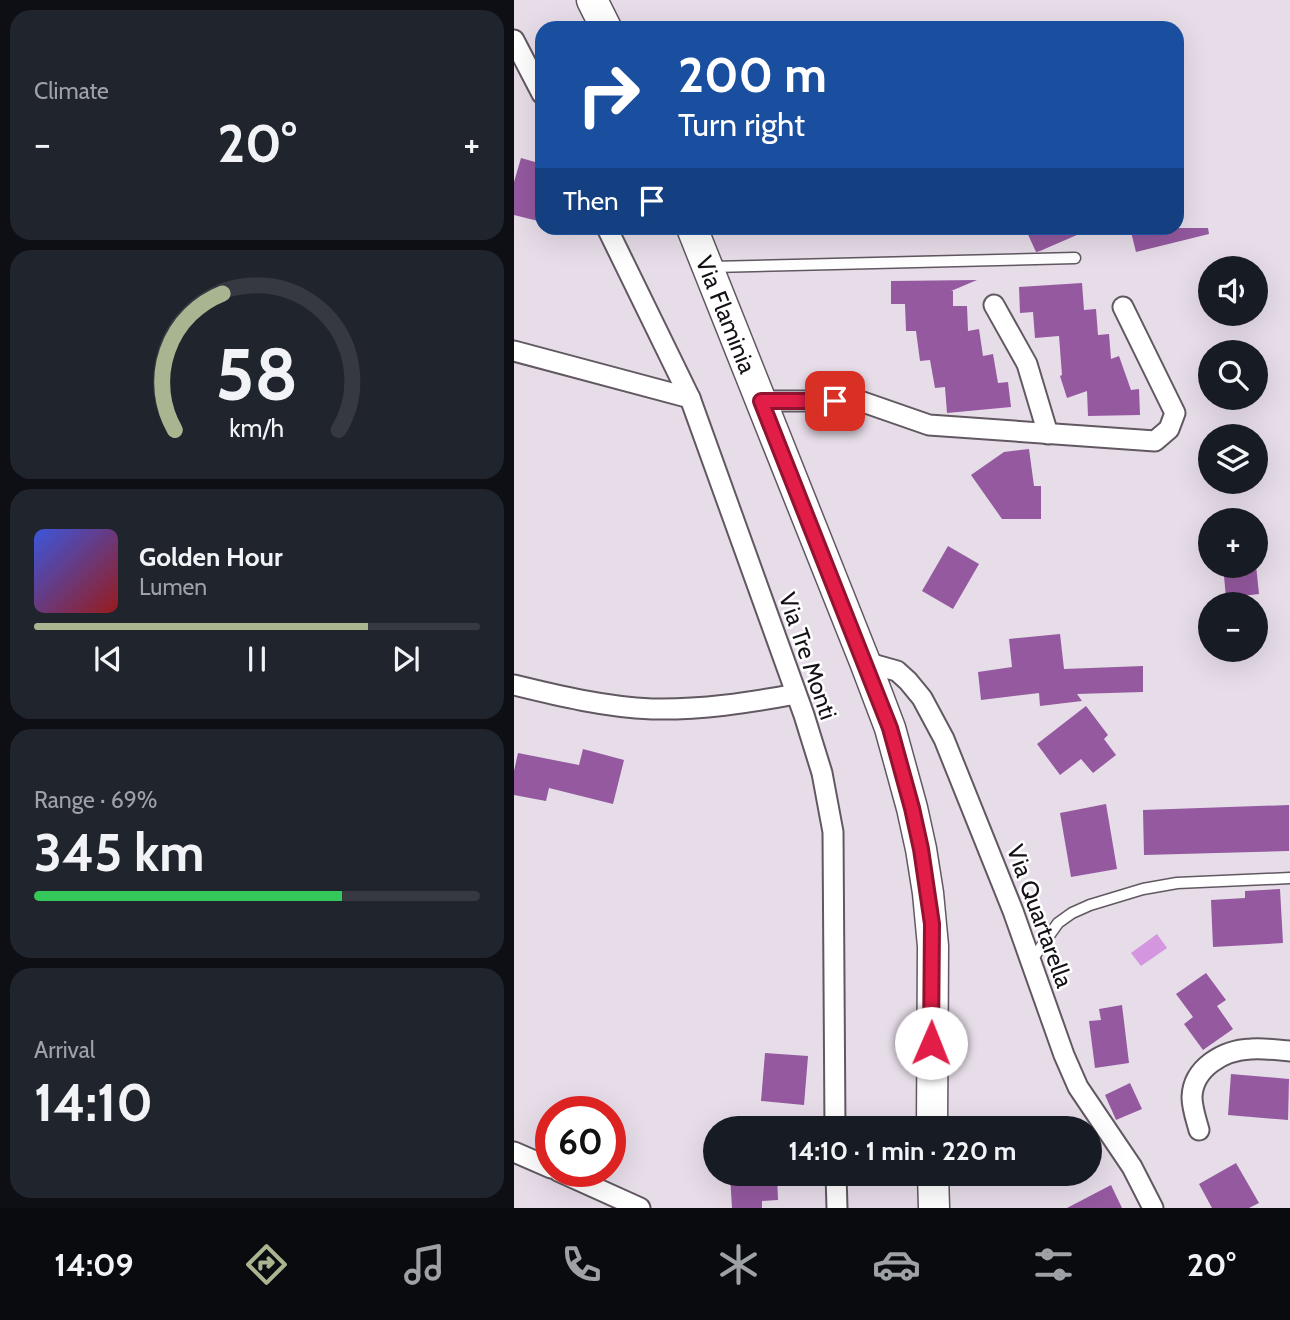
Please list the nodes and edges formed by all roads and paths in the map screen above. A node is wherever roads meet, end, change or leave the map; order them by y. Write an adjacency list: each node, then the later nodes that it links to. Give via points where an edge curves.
1 (592, 0): 2 (main road)
2 (602, 21)
3 (514, 40): 4 (street)
4 (535, 80)
5 (610, 235): 12 (street, Via Tre Monti)
6 (695, 235): 8 (main road, Via Flaminia)
7 (1075, 258): 8 (lane)
8 (708, 267): 13 (main road, Via Flaminia)
9 (994, 305): 14 (street, via 1027,364)
10 (1123, 307): 14 (street, via 1175,413 1169,429 1155,441)
11 (514, 351): 12 (street)
12 (690, 398): 17 (street, Via Tre Monti)
13 (761, 401): 14 (street, via 860,401 929,425); 15 (main road, Via Flaminia)
14 (1048, 434)
15 (865, 662): 19 (street, Via Quartarella, via 897,671 922,698 944,738); 22 (main road, Via Flaminia, via 890,728 912,808 928,894 933,946)
16 (514, 685): 17 (street, via 650,709 718,707)
17 (796, 694): 21 (street, Via Tre Monti, via 822,773 833,832)
18 (1289, 878): 19 (lane, via 1166,884 1090,905 1058,923)
19 (1031, 962): 32 (street, Via Quartarella, via 1078,1087 1132,1167)
20 (1289, 1051): 23 (street, via 1244,1049 1207,1066 1193,1092)
21 (835, 1116)
22 (932, 1116)
23 (1199, 1130)
24 (514, 1152): 25 (street)
25 (535, 1161)
26 (836, 1186): 30 (street)
27 (933, 1186): 31 (main road)
28 (593, 1187): 29 (street)
29 (640, 1208)
30 (837, 1208)
31 (934, 1208)
32 (1153, 1208)

